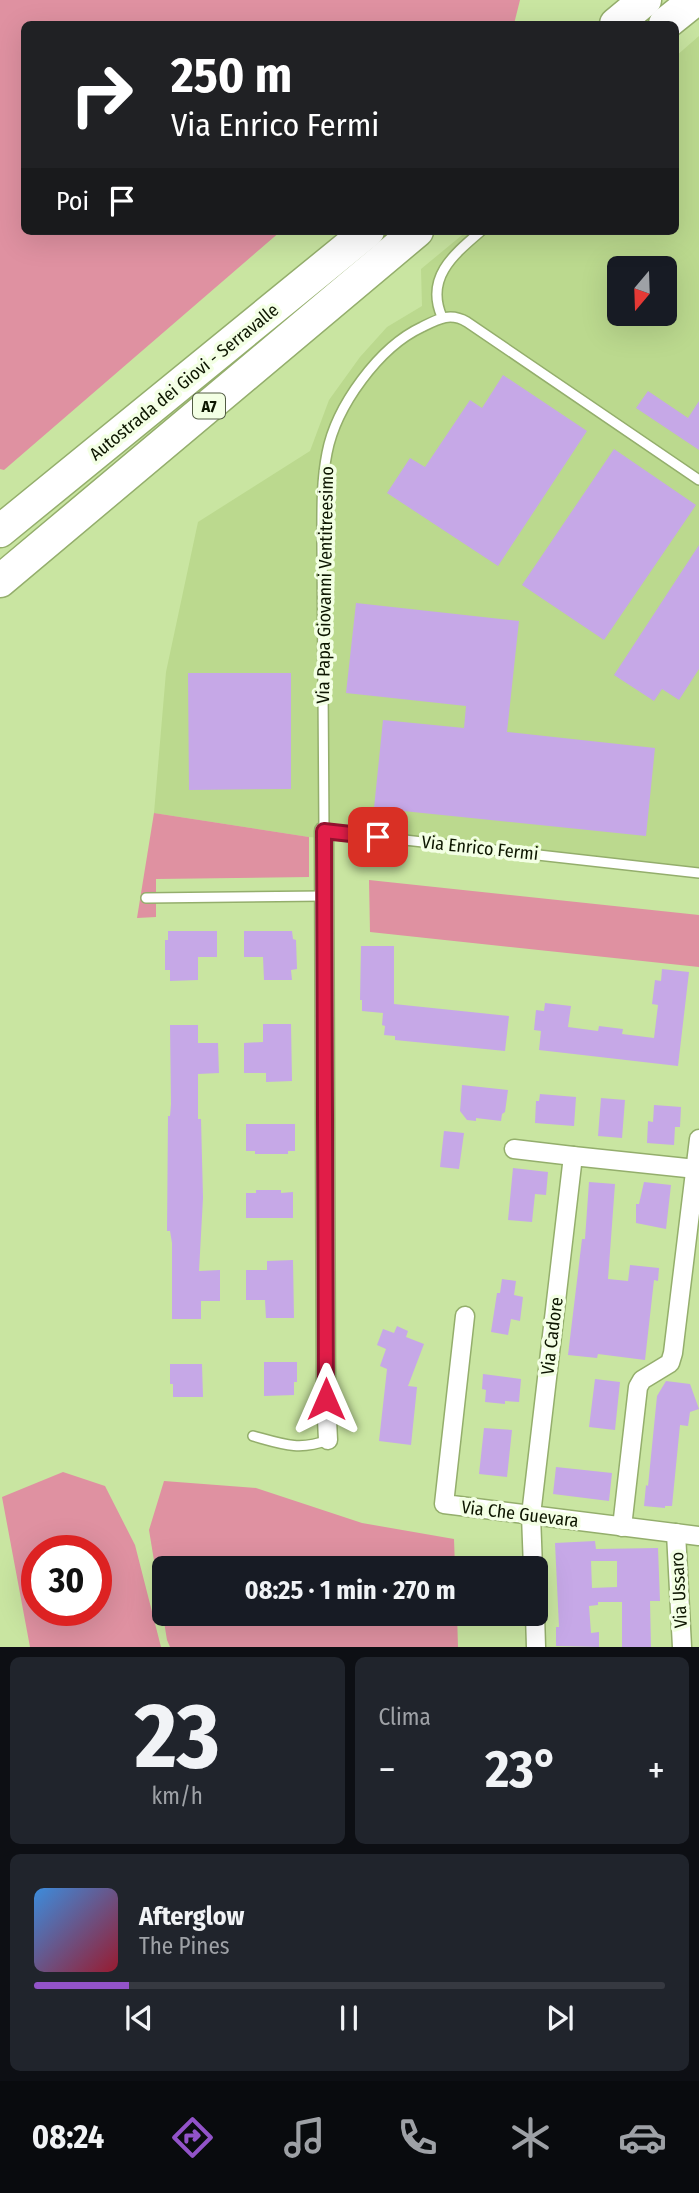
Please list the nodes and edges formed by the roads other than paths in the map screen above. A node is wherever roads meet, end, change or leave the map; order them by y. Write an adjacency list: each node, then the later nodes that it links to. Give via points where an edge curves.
1 (645, 0): 3 (highway)
2 (695, 0): 4 (highway)
3 (620, 21)
4 (669, 21)
5 (363, 235): 10 (highway, Autostrada dei Giovi - Serravalle / A7)
6 (412, 235): 11 (highway, Autostrada dei Giovi - Serravalle / A7)
7 (476, 235): 8 (lane, via 453,255 438,280 436,303)
8 (442, 317): 9 (lane, via 467,322); 12 (lane, Via Papa Giovanni Ventitreesimo, via 396,343 375,365 353,392 327,452 322,545)
9 (699, 480)
10 (0, 531)
11 (0, 581)
12 (324, 831): 13 (lane, Via Enrico Fermi); 14 (street)
13 (699, 873)
14 (324, 896): 15 (lane); 22 (street)
15 (146, 898)
16 (699, 1139): 19 (street)
17 (514, 1149): 18 (street)
18 (573, 1156): 19 (street); 23 (street, Via Cadore)
19 (696, 1169): 24 (street, via 673,1353 670,1363 638,1387)
20 (465, 1316): 23 (street, Via Che Guevara, via 444,1504)
21 (253, 1436): 22 (lane, via 309,1447)
22 (328, 1440)
23 (531, 1515): 24 (street, Via Che Guevara); 27 (street, Via Cadore)
24 (622, 1527): 25 (street, Via Che Guevara)
25 (676, 1533): 26 (street, Via Che Guevara); 30 (street, Via Ussaro)
26 (699, 1536)
27 (533, 1556)
28 (535, 1626): 29 (street)
29 (536, 1647)
30 (682, 1647)

